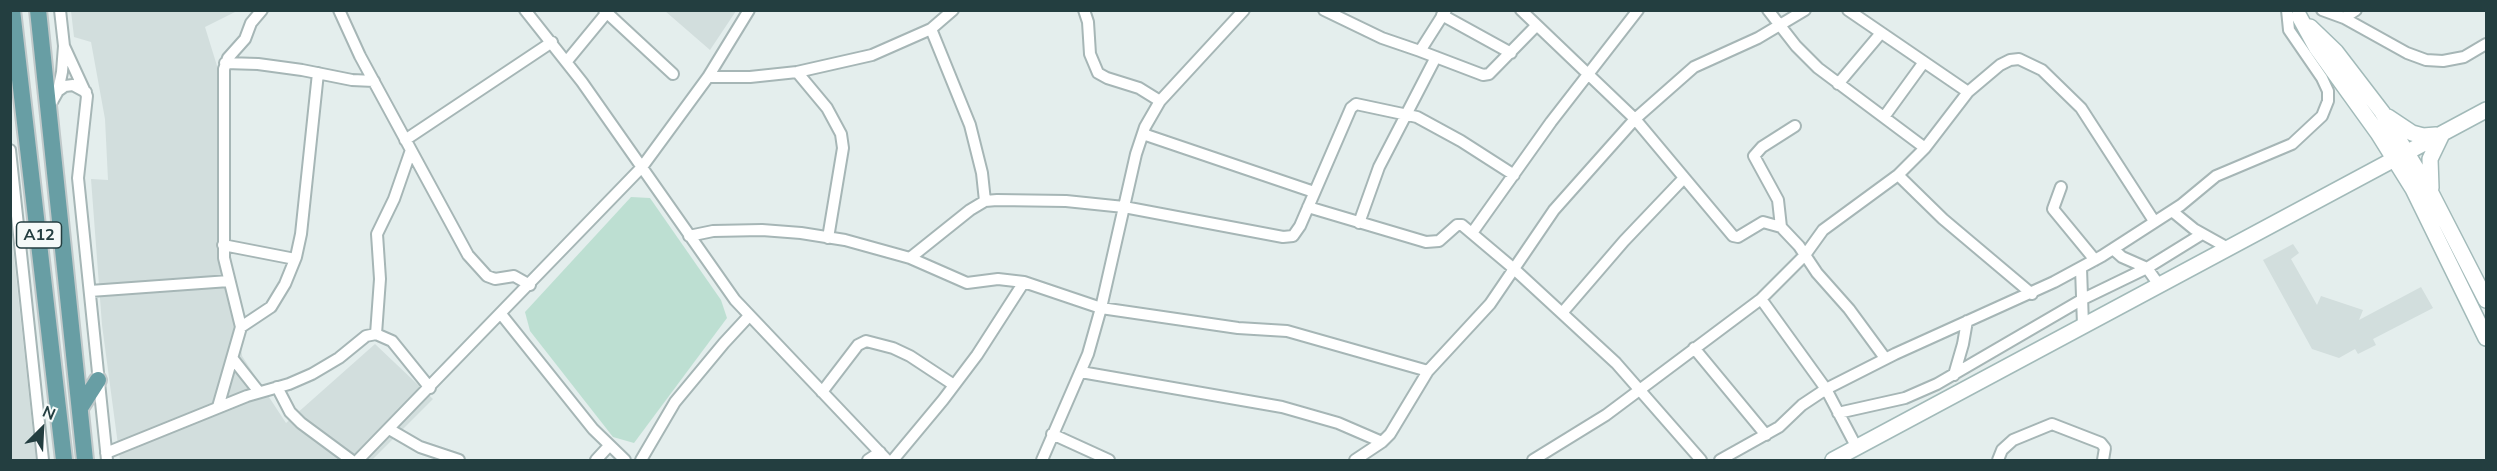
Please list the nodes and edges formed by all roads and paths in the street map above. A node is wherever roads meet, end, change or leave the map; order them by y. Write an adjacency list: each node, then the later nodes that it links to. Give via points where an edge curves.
1 (12, 10): 102 (main road, A12)
2 (38, 10): 47 (main road, A12)
3 (60, 10): 29 (street)
4 (262, 10): 35 (street)
5 (339, 10): 41 (street)
6 (525, 10): 27 (street)
7 (749, 10): 40 (street)
8 (954, 10): 25 (street)
9 (1084, 10): 46 (street, via 1090,54 1098,73 1139,88)
10 (1244, 10): 46 (street)
11 (1324, 10): 30 (street)
12 (1521, 10): 23 (street)
13 (1638, 10): 38 (street)
14 (1768, 10): 24 (street)
15 (1805, 10): 24 (street)
16 (1848, 10): 26 (street)
17 (2322, 10): 22 (street)
18 (2356, 10): 22 (street)
19 (607, 11): 33 (street); 39 (street)
20 (2293, 12): 49 (main road, via 2336,52); 54 (main road); 73 (street, via 2289,30 2328,91 2322,116 2292,144 2216,176)
21 (1444, 13): 30 (street); 31 (street)
22 (2344, 18): 28 (street, via 2426,60 2464,57)
23 (1536, 26): 31 (street); 38 (street)
24 (1782, 26): 42 (street, via 1805,56); 52 (street, via 1694,67)
25 (930, 28): 36 (street, via 872,55); 70 (street, via 970,126)
26 (1881, 33): 34 (street); 42 (street)
27 (552, 42): 33 (street); 57 (street)
28 (2487, 44)
29 (64, 46): 43 (street); 45 (street)
30 (1420, 51): 32 (street)
31 (1511, 53): 32 (street, via 1494,71 1483,75)
32 (1436, 57): 50 (street)
33 (567, 61): 61 (street)
34 (1924, 62): 44 (street); 51 (street)
35 (225, 63): 37 (street); 81 (street)
36 (797, 72): 40 (street); 80 (street, via 827,108 841,134 843,148)
37 (318, 73): 41 (street); 86 (street)
38 (1588, 73): 52 (street); 63 (street)
39 (673, 74)
40 (708, 76): 61 (street)
41 (374, 81): 57 (street)
42 (1838, 84): 51 (street)
43 (58, 91): 45 (street, via 73,85); 47 (street)
44 (1968, 92): 58 (street); 74 (street, via 2010,60 2019,59 2042,70 2090,119)
45 (86, 93): 96 (street, via 78,178)
46 (1160, 101): 55 (street)
47 (49, 108): 88 (main road, A12)
48 (2487, 110): 56 (main road)
49 (2382, 112): 56 (main road, via 2412,134); 60 (main road)
50 (1407, 114): 63 (street, via 1461,141); 68 (street, via 1353,105); 75 (street, via 1379,167)
51 (1884, 117): 58 (street)
52 (1635, 119): 65 (street); 89 (street, via 1554,210)
53 (1795, 126): 76 (street, via 1754,156 1778,200)
54 (2378, 133): 60 (main road); 62 (main road, via 2380,152)
55 (1143, 134): 68 (street); 71 (street)
56 (2442, 134): 60 (main road); 69 (main road, via 2430,159)
57 (408, 145): 94 (street, via 480,270 495,279 514,276); 110 (street, via 394,199 377,234 380,279)
58 (1925, 148): 64 (street)
59 (10, 150): 105 (street)
60 (2401, 156): 62 (main road); 67 (main road); 69 (main road)
61 (642, 167): 79 (street); 94 (street)
62 (2370, 171): 67 (main road, via 2397,177); 82 (main road)
63 (1514, 175): 77 (street)
64 (1898, 175): 84 (street, via 1830,224); 97 (street, via 1943,219)
65 (1684, 178): 76 (street, via 1733,236 1738,237 1758,223); 103 (street)
66 (2061, 187): 87 (street, via 2053,209)
67 (2413, 189): 111 (main road)
68 (1314, 192): 72 (street)
69 (2432, 193): 100 (main road)
70 (985, 201): 71 (street, via 1066,201); 85 (street, via 955,220)
71 (1124, 207): 72 (street, via 1288,237 1296,232); 101 (street)
72 (1308, 207): 75 (street)
73 (2172, 211): 74 (street); 78 (street)
74 (2154, 221): 83 (street)
75 (1359, 223): 77 (street, via 1432,242 1439,241 1457,225)
76 (1781, 227): 84 (street)
77 (1472, 233): 89 (street)
78 (2202, 234): 82 (street); 91 (street)
79 (689, 236): 80 (street, via 744,230); 106 (street)
80 (828, 238): 85 (street)
81 (223, 245): 86 (street); 92 (street)
82 (2228, 248): 95 (main road)
83 (2113, 249): 87 (street); 91 (street)
84 (1805, 255): 98 (street); 113 (street)
85 (910, 258): 93 (street, via 967,283 998,279)
86 (295, 259): 109 (street, via 271,307)
87 (2095, 260): 90 (street)
88 (65, 261): 102 (main road, via 58,309); 127 (main road, A12)
89 (1514, 268): 103 (street); 115 (street, via 1490,304)
90 (2081, 268): 97 (street); 99 (street)
91 (2147, 268): 95 (street); 99 (street)
92 (229, 280): 96 (street); 109 (street)
93 (1024, 282): 101 (street); 119 (street)
94 (530, 285): 104 (street)
95 (2159, 285): 108 (main road)
96 (90, 291): 118 (street)
97 (2032, 294): 107 (street)
98 (1761, 299): 112 (street); 122 (street)
99 (2084, 299): 108 (street); 117 (street)
100 (2487, 300)
101 (1101, 308): 115 (street, via 1238,328 1287,331); 116 (street)
102 (49, 313): 105 (street); 138 (main road, A12)
103 (1562, 313): 123 (street, via 1616,363)
104 (501, 314): 121 (street); 133 (street)
105 (28, 315): 137 (street)
106 (749, 316): 125 (street); 145 (street, via 675,402)
107 (1967, 321): 113 (street); 117 (street)
108 (2083, 325): 134 (main road)
109 (241, 327): 114 (street)
110 (376, 334): 120 (street, via 366,336 324,369); 121 (street, via 392,341)
111 (2487, 338)
112 (1694, 348): 123 (street); 131 (street)
113 (1885, 358): 122 (street)
114 (233, 359): 124 (street); 126 (street)
115 (1428, 371): 132 (street)
116 (1081, 372): 130 (street); 132 (street, via 1282,407 1338,423)
117 (1954, 375): 128 (street, via 1905,398)
118 (98, 380): 127 (main road); 136 (street)
119 (954, 385): 125 (street, via 910,356 866,341 858,345); 147 (street)
120 (277, 387): 124 (street); 140 (street, via 290,412 301,423)
121 (430, 388): 129 (street)
122 (1826, 389): 128 (street); 131 (street)
123 (1638, 390): 151 (street, via 1606,415); 152 (street)
124 (259, 392): 126 (street)
125 (822, 392): 135 (street)
126 (218, 407): 136 (street)
127 (80, 408): 139 (main road, A12)
128 (1838, 413): 134 (street)
129 (389, 429): 141 (street); 142 (street, via 420,447)
130 (1052, 434): 148 (street); 149 (street)
131 (1766, 435): 153 (street)
132 (1382, 442): 150 (street)
133 (609, 447): 143 (street); 144 (street)
134 (1857, 448): 154 (main road)
135 (883, 456): 146 (street)
136 (106, 457)
137 (43, 460)
138 (64, 460)
139 (85, 460)
140 (351, 460)
141 (358, 460)
142 (459, 460)
143 (596, 460)
144 (625, 460)
145 (641, 460)
146 (868, 460)
147 (893, 460)
148 (1042, 460)
149 (1109, 460)
150 (1355, 460)
151 (1533, 460)
152 (1701, 460)
153 (1720, 460)
154 (1833, 460)
155 (1998, 460): 156 (street, via 2013,440 2052,424 2101,443 2105,448)
156 (2103, 460)

